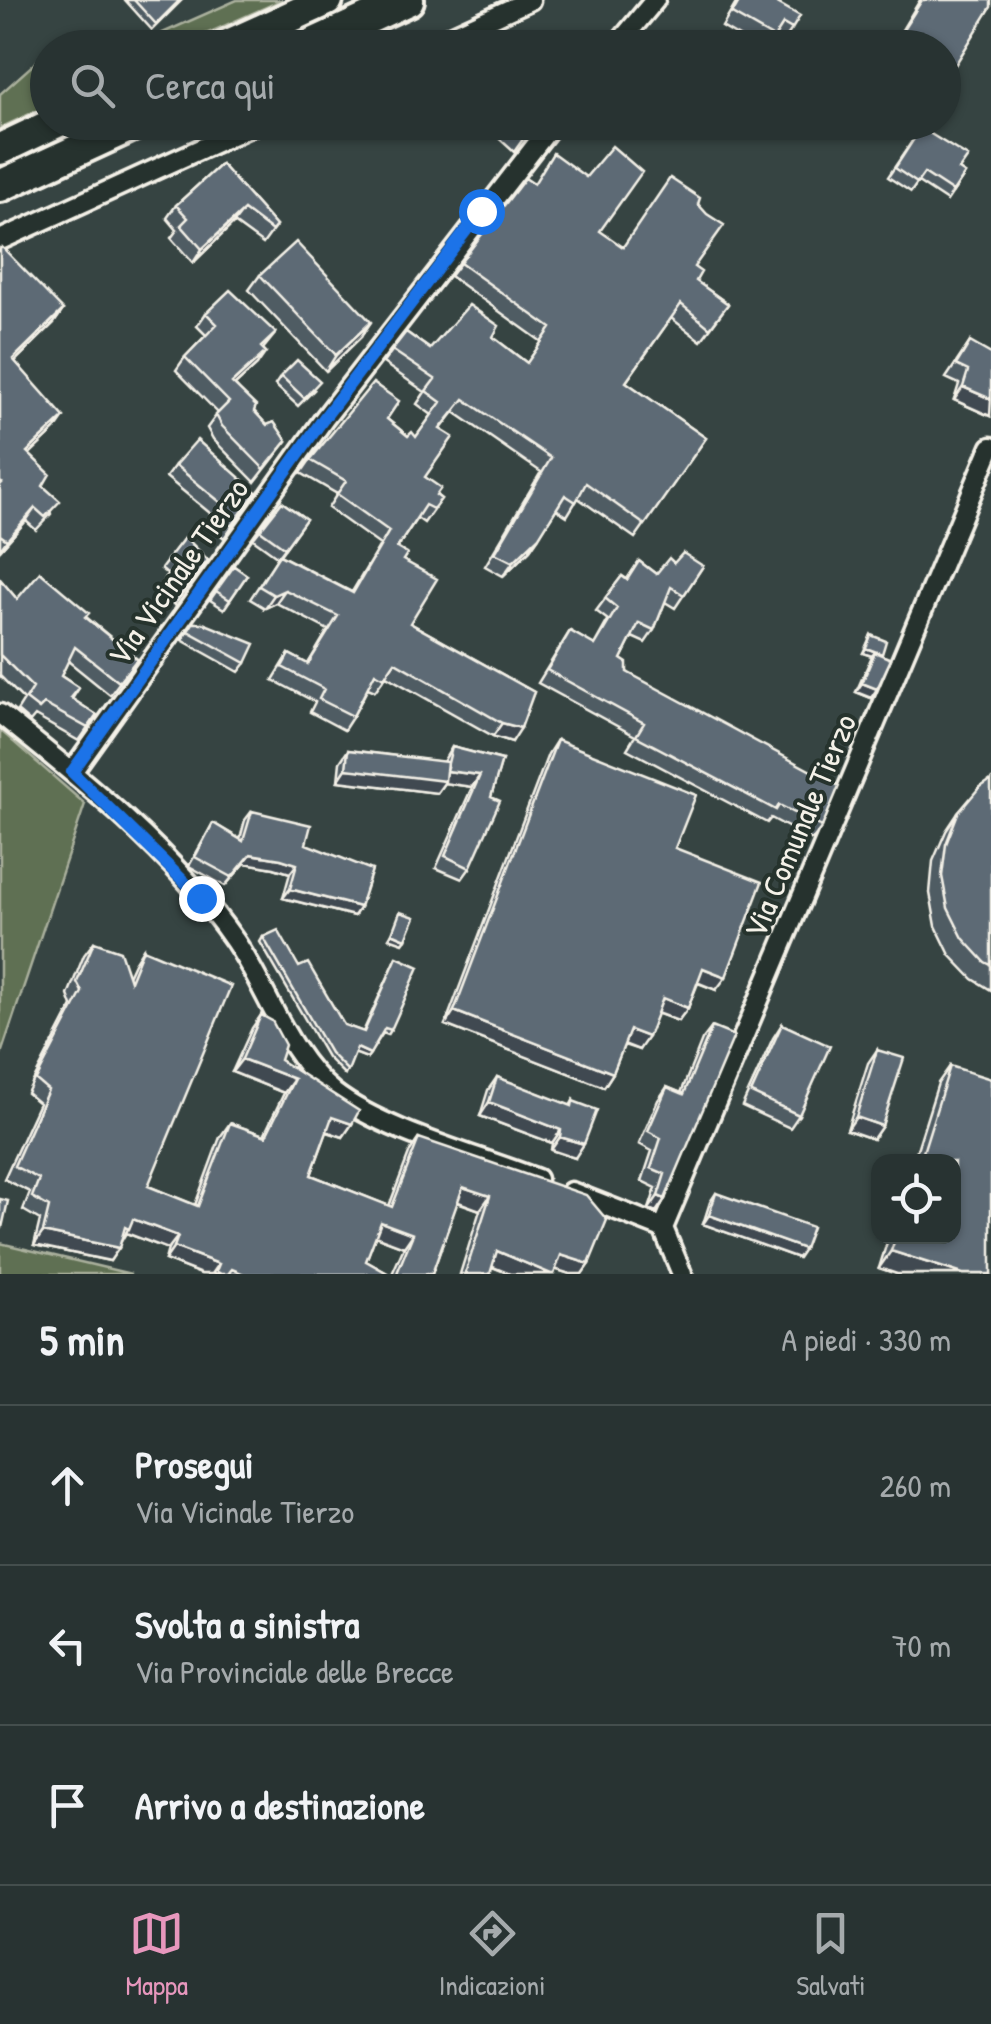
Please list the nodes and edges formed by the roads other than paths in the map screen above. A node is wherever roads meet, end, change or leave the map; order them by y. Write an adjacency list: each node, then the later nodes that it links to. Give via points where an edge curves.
1 (326, 0): 5 (highway)
2 (408, 0): 6 (highway)
3 (530, 0): 7 (street)
4 (654, 0): 8 (street)
5 (261, 30)
6 (343, 30)
7 (464, 30)
8 (630, 30)
9 (30, 135): 13 (highway)
10 (100, 140): 14 (highway)
11 (220, 140): 15 (street)
12 (540, 140): 18 (street, Via Vicinale Tierzo, via 324,418)
13 (0, 149)
14 (0, 186)
15 (0, 240)
16 (991, 447): 19 (street, Via Comunale Tierzo)
17 (0, 714): 18 (street)
18 (72, 772): 19 (street, via 201,898 235,941 309,1068 334,1092 364,1112)
19 (664, 1228): 20 (street)
20 (682, 1274)

